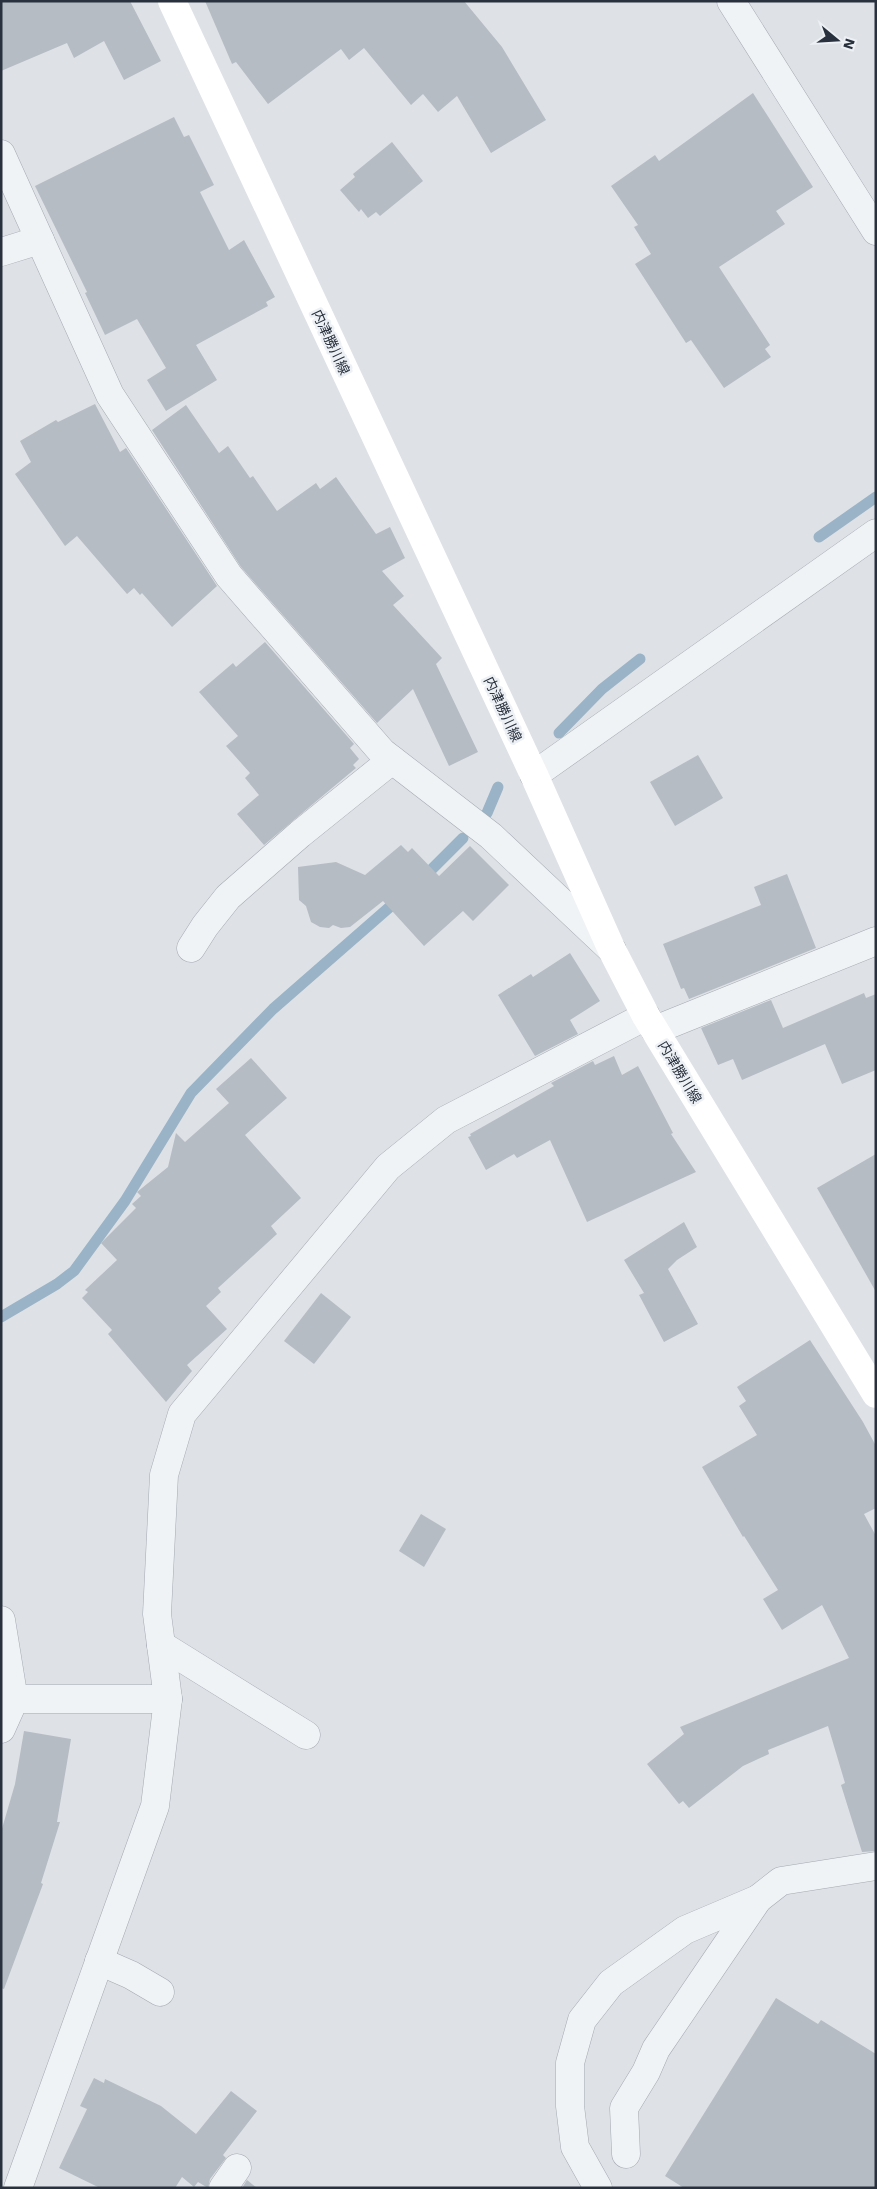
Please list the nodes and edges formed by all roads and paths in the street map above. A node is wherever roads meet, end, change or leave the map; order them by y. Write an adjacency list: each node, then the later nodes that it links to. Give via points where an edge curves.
1 (172, 1): 9 (main road, 内津勝川線)
2 (731, 1): 4 (street)
3 (1, 154): 5 (street)
4 (876, 231)
5 (40, 240): 6 (street); 8 (street, via 110,395 229,576)
6 (1, 252)
7 (876, 533): 9 (street)
8 (392, 760): 11 (street, via 228,897); 12 (street, via 491,836)
9 (534, 775): 12 (main road, 内津勝川線)
10 (876, 941): 13 (street)
11 (191, 948)
12 (612, 950): 13 (main road, 内津勝川線)
13 (651, 1023): 14 (main road, 内津勝川線); 16 (street, via 446,1120 388,1167 182,1414 164,1475 157,1614)
14 (876, 1394)
15 (1, 1620): 18 (street)
16 (161, 1645): 17 (street); 20 (street)
17 (168, 1699): 18 (street); 23 (street, via 155,1806)
18 (8, 1700): 19 (street)
19 (1, 1729)
20 (306, 1735)
21 (876, 1866): 22 (street, via 781,1881)
22 (758, 1899): 25 (street, via 656,2049 624,2108); 27 (street, via 685,1930 610,1983 582,2020 570,2063 570,2106 575,2147)
23 (99, 1961): 24 (street); 26 (street)
24 (160, 1992)
25 (626, 2154)
26 (18, 2188)
27 (598, 2188)

